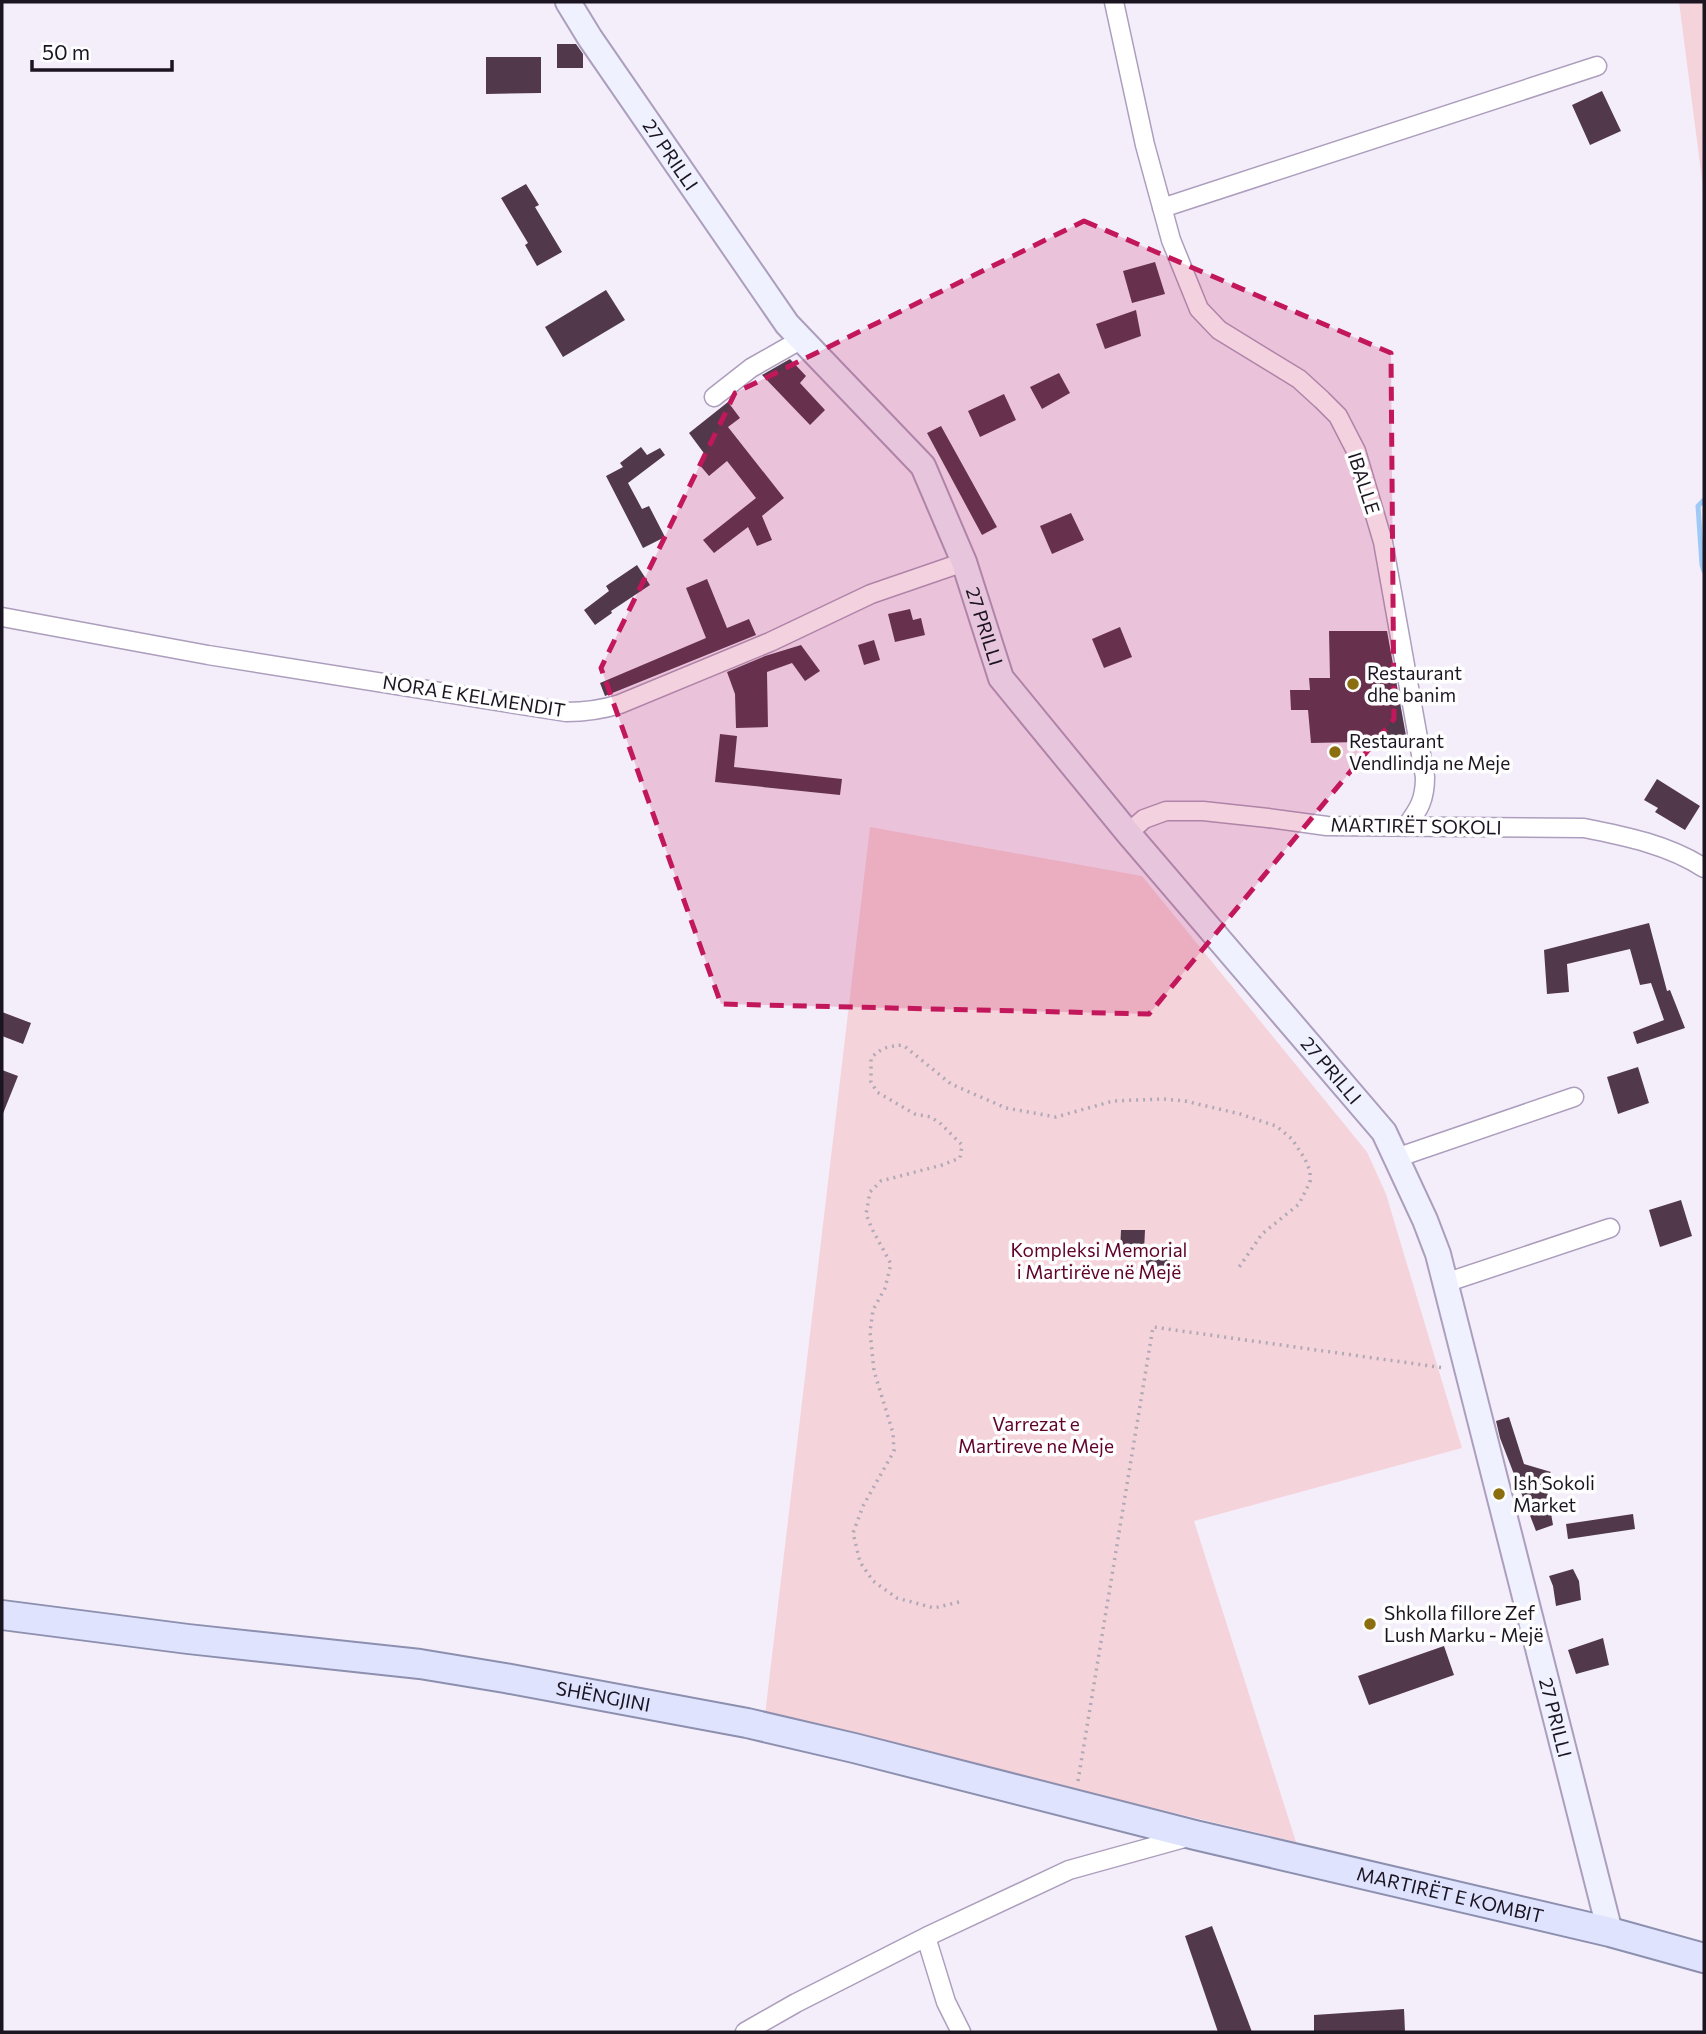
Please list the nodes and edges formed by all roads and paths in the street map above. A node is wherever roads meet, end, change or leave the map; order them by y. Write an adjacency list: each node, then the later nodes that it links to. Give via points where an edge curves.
1 (568, 2): 5 (street, 27 PRILLI, via 787,324)
2 (1114, 2): 4 (street, IBALLE)
3 (1597, 66): 4 (street)
4 (1162, 208): 9 (street, IBALLE, via 1188,284 1206,319 1315,393 1338,416 1356,452 1383,542 1425,777 1425,794)
5 (802, 339): 6 (street, via 751,368); 7 (street, 27 PRILLI, via 923,466)
6 (714, 397)
7 (964, 562): 8 (street, NORA E KELMENDIT, via 871,594 620,704 586,712 208,655); 10 (street, 27 PRILLI, via 1001,678)
8 (2, 617)
9 (1406, 827): 10 (street, MARTIRËT SOKOLI, via 1327,826 1166,811 1144,819); 11 (street, MARTIRËT SOKOLI, via 1584,828 1623,836)
10 (1128, 833): 13 (street, 27 PRILLI, via 1384,1132)
11 (1704, 868)
12 (1574, 1097): 13 (street)
13 (1396, 1158): 16 (street, 27 PRILLI, via 1425,1220)
14 (1610, 1228): 16 (street)
15 (1237, 1270): 18 (path, via 1262,1234 1299,1204 1310,1182 1305,1159 1276,1126 1163,1099 1113,1101 1056,1117 1006,1108 951,1084 903,1045 880,1049 871,1058 871,1082 877,1092 915,1114 931,1117 962,1145 960,1158 881,1181 870,1192 866,1214 891,1264 885,1289 873,1310 870,1332 874,1371 894,1451 853,1533 860,1562 873,1581 897,1598 934,1608)
16 (1445, 1283): 17 (street, 27 PRILLI)
17 (1468, 1371): 20 (path, via 1153,1327); 22 (street, 27 PRILLI)
18 (959, 1602)
19 (2, 1615): 20 (main road, SHËNGJINI, via 505,1678 790,1732)
20 (1074, 1804): 21 (main road, SHËNGJINI)
21 (1195, 1835): 22 (main road, MARTIRËT E KOMBIT); 23 (street, via 1069,1870)
22 (1610, 1932): 24 (main road, MARTIRËT E KOMBIT)
23 (926, 1937): 25 (street); 26 (street, via 946,2002)
24 (1704, 1958)
25 (745, 2032)
26 (961, 2032)

